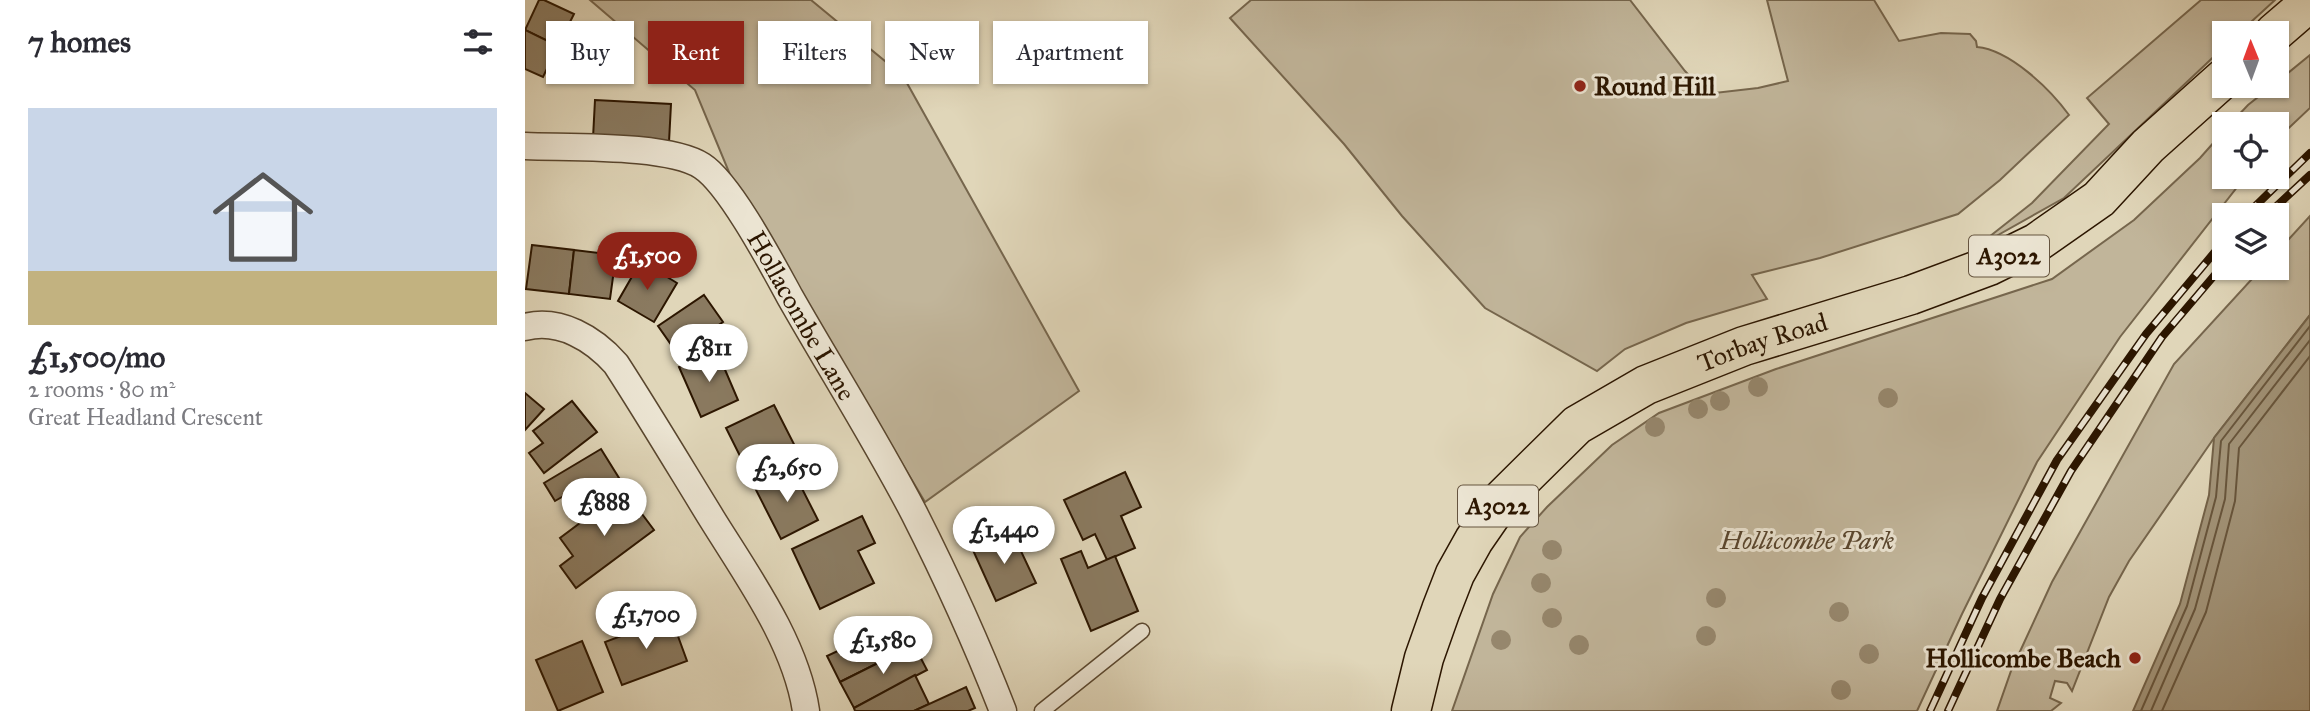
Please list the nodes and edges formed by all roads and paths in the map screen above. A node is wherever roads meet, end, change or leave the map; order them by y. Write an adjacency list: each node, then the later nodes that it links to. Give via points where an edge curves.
1 (2310, 2): 2 (main road)
2 (2288, 21)
3 (2212, 89): 10 (main road, Torbay Road / A3022, via 2148,146 2099,199 2036,243 1924,290 1744,346 1646,385 1577,425 1503,498 1474,540 1441,610)
4 (525, 146): 8 (street, Hollacombe Lane, via 639,150 684,157 719,181 913,512)
5 (525, 327): 7 (street, via 551,327 586,337 616,364 761,598 787,650)
6 (1142, 631): 9 (lane)
7 (806, 711)
8 (1003, 711)
9 (1042, 711)
10 (1411, 711)

